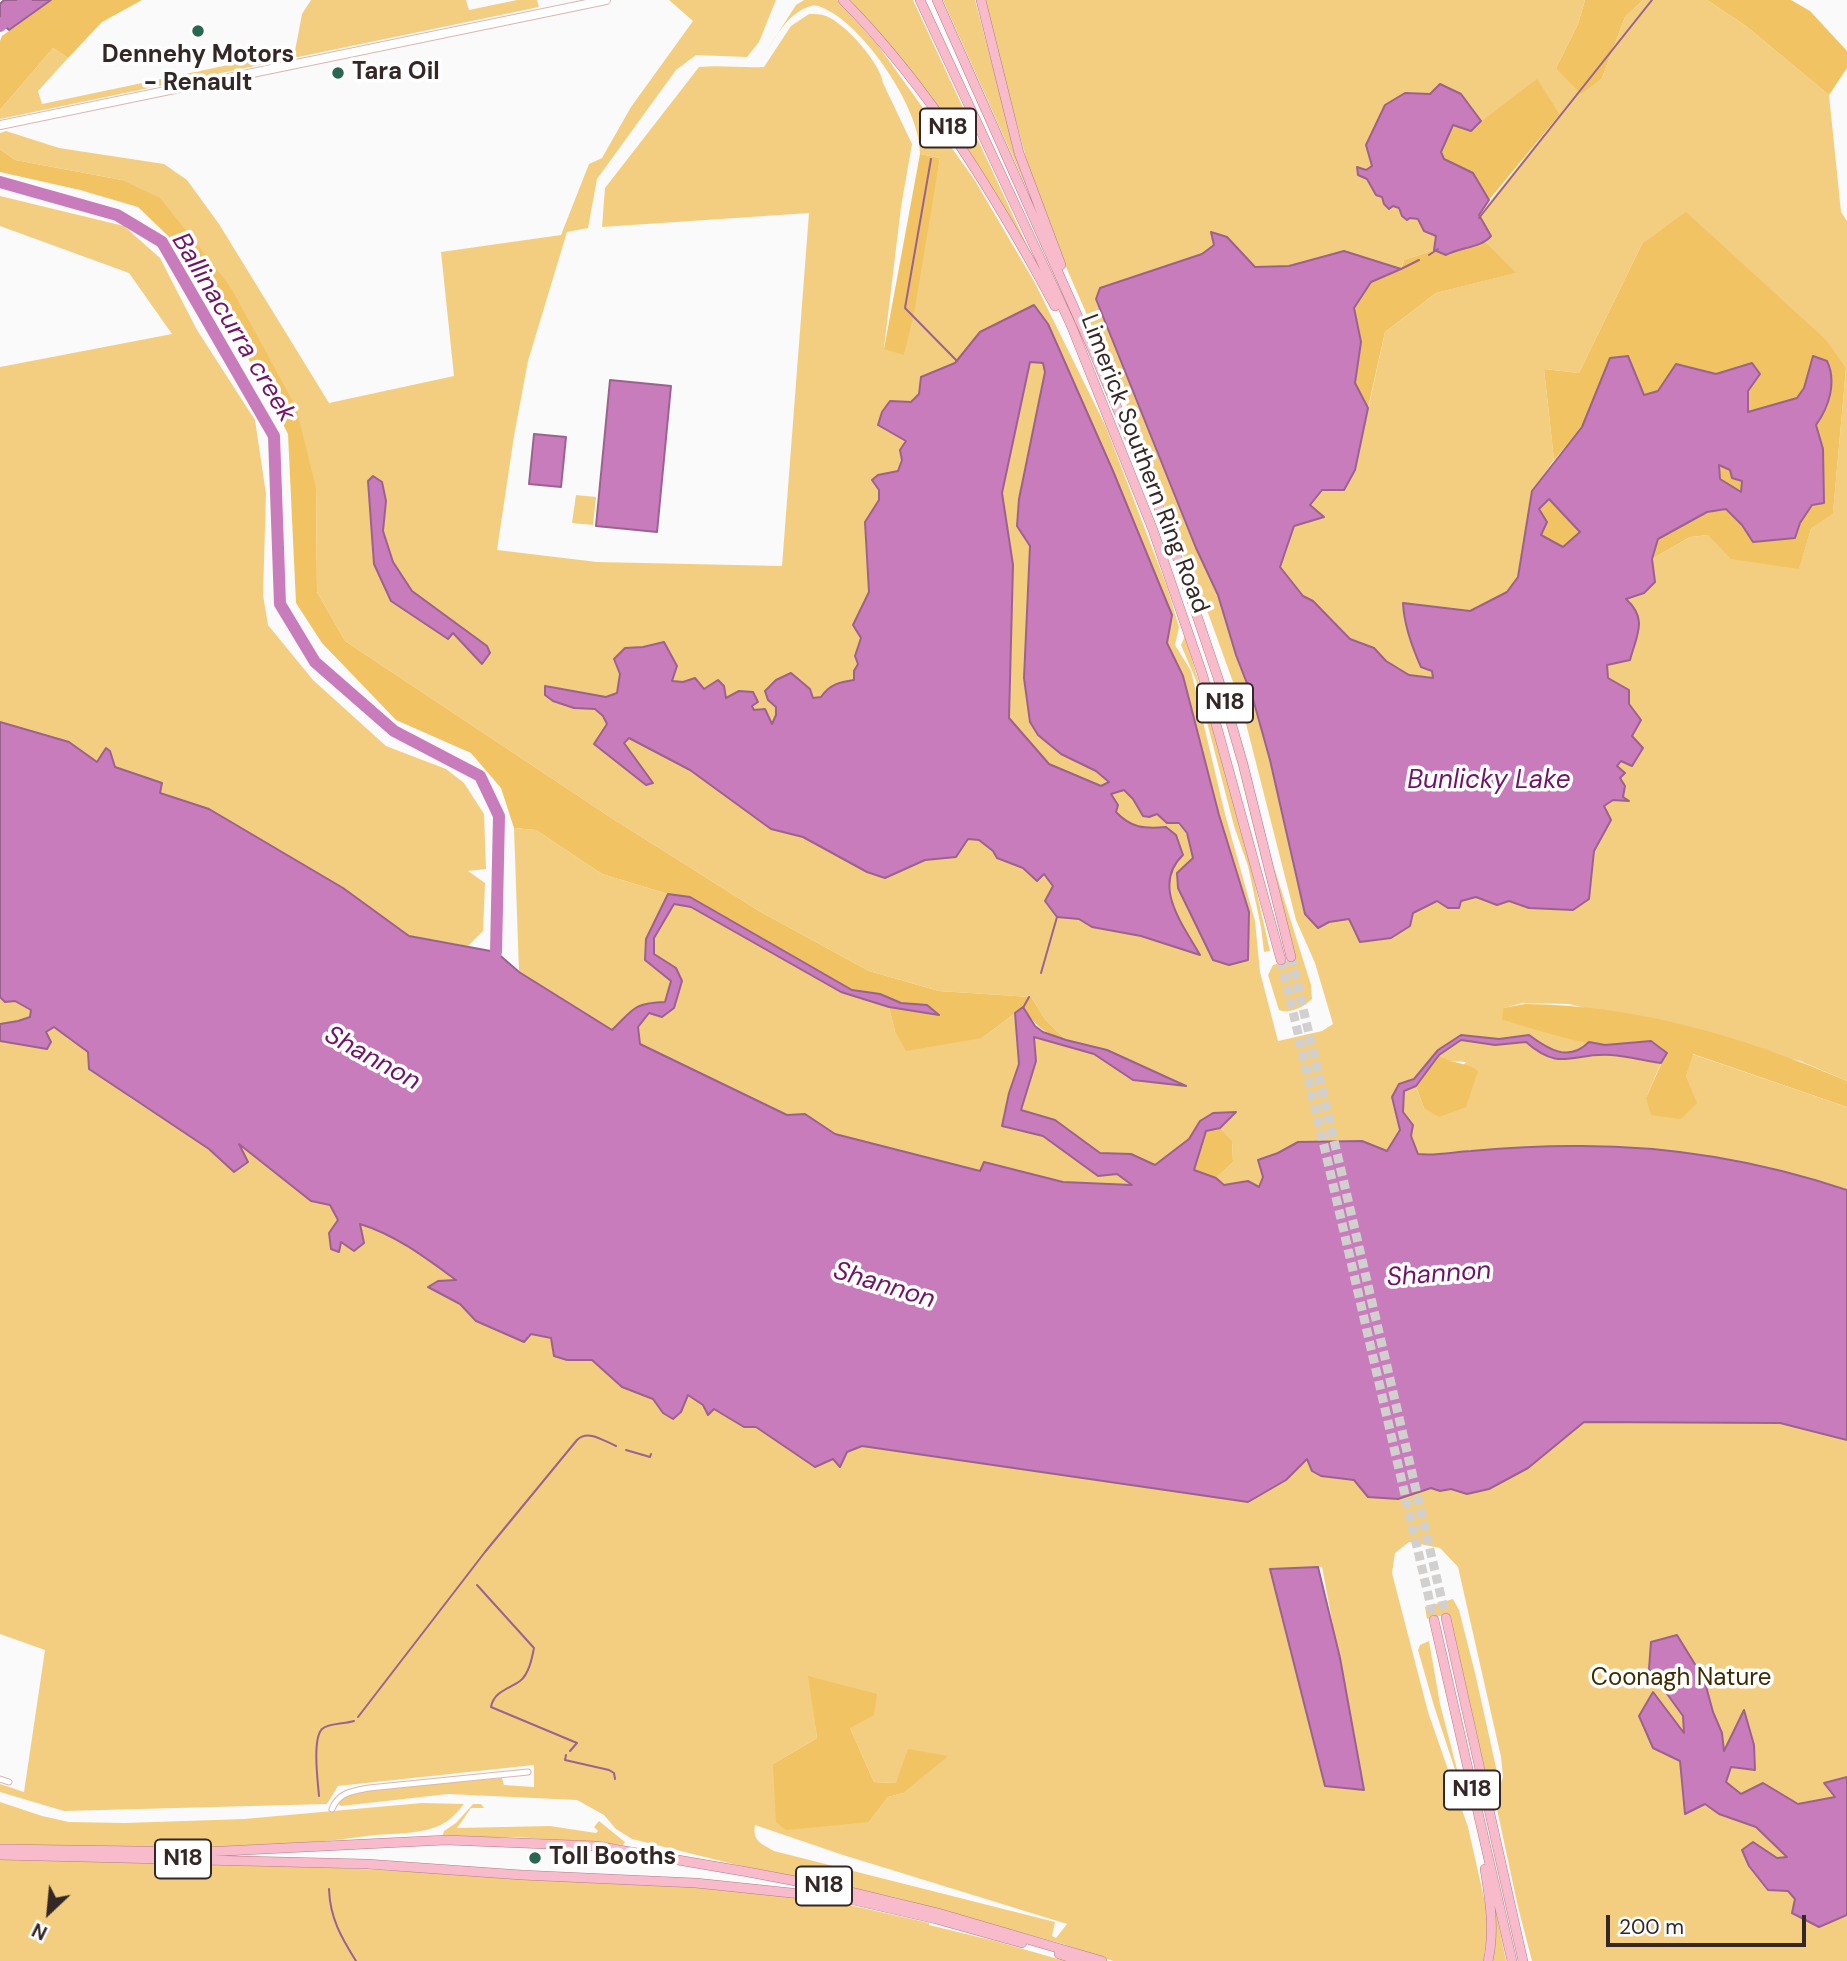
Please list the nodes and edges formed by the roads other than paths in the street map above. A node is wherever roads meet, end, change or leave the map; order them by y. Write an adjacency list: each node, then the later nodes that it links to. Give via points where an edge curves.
1 (606, 0): 6 (main road)
2 (843, 0): 7 (highway, N18, via 941,117 988,189 1067,327)
3 (920, 0): 7 (highway, Limerick Southern Ring Road / N18, via 1071,325)
4 (937, 0): 8 (highway, Limerick Southern Ring Road / N18)
5 (981, 0): 8 (highway, N18, via 1019,153 1132,429)
6 (0, 125)
7 (1121, 451): 10 (highway, Limerick Southern Ring Road / N18, via 1202,673)
8 (1138, 454): 9 (highway, Limerick Southern Ring Road / N18, via 1218,678)
9 (1291, 957)
10 (1281, 960)
11 (1446, 1618): 24 (highway, N18)
12 (1434, 1619): 16 (highway, N18)
13 (528, 1772): 17 (street, via 366,1788 340,1797)
14 (0, 1779): 15 (street)
15 (9, 1782)
16 (1476, 1805): 22 (highway, N18, via 1491,1915); 23 (highway, N18)
17 (332, 1809)
18 (0, 1849): 21 (highway, N18, via 204,1852 446,1840 596,1846 843,1890)
19 (0, 1856): 20 (highway, N18, via 367,1864 771,1890 849,1899)
20 (1081, 1961)
21 (1102, 1961)
22 (1488, 1961)
23 (1513, 1961)
24 (1523, 1961)

